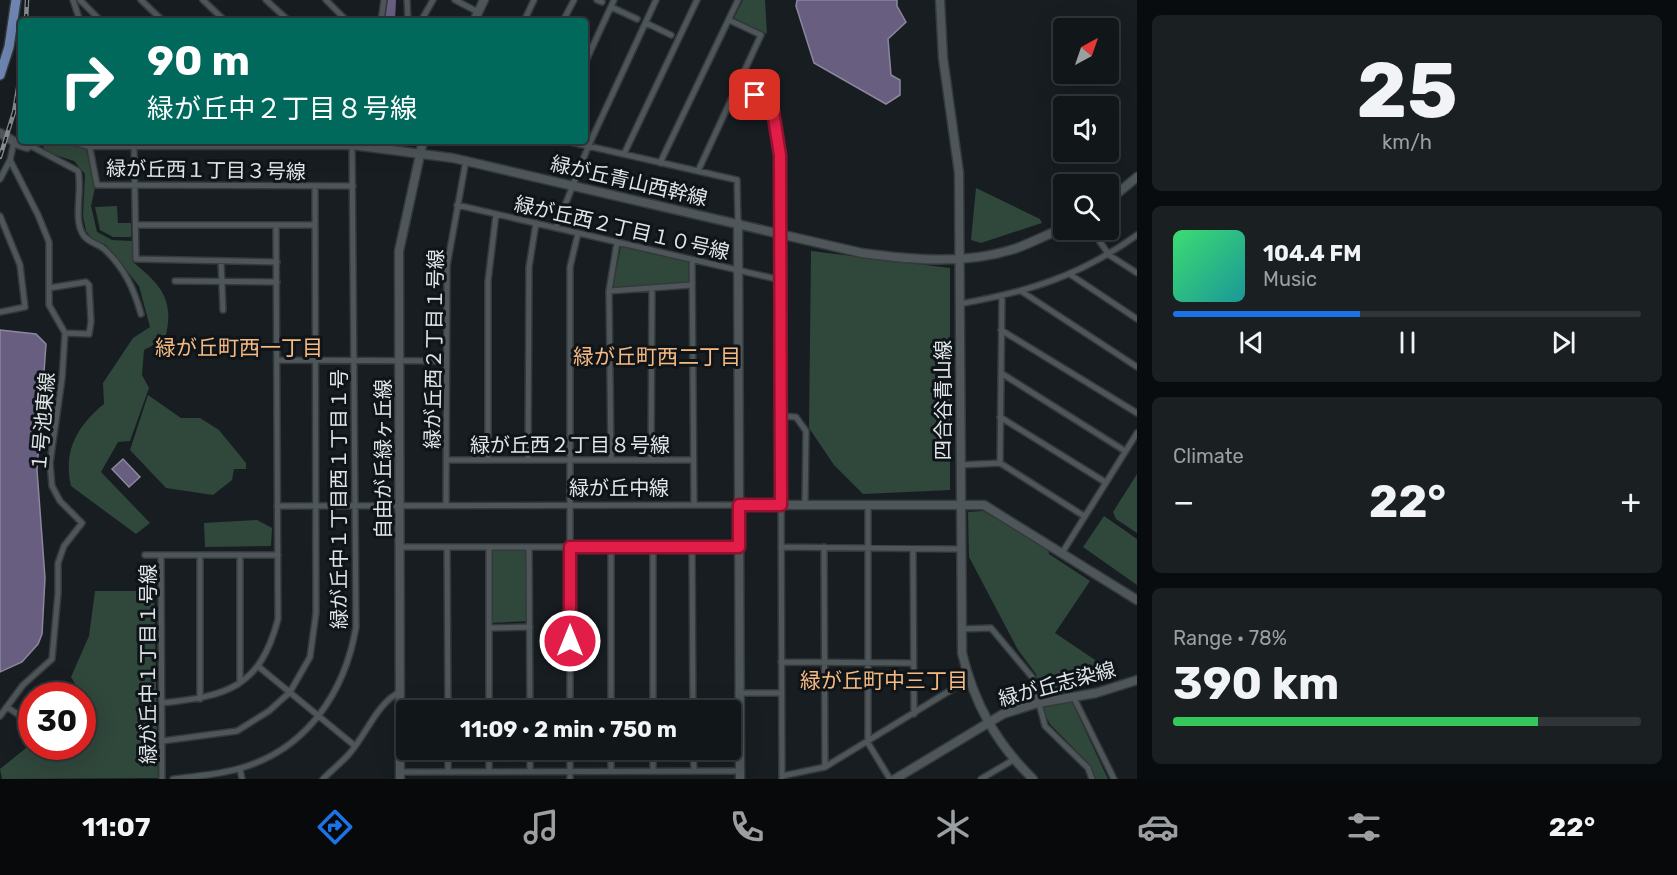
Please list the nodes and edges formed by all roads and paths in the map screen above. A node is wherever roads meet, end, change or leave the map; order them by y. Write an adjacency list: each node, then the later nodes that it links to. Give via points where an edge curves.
1 (15, 0): 39 (main road, via 9,47)
2 (73, 0): 22 (street)
3 (80, 0): 23 (street)
4 (141, 0): 24 (street)
5 (203, 0): 25 (street)
6 (266, 0): 26 (street)
7 (326, 0): 27 (street)
8 (384, 0): 28 (street)
9 (407, 0): 29 (street)
10 (433, 0): 30 (street)
11 (455, 0): 21 (street)
12 (484, 0): 21 (street)
13 (534, 0): 32 (street)
14 (573, 0): 33 (street)
15 (614, 0): 20 (street)
16 (656, 0): 36 (street)
17 (697, 0): 55 (street)
18 (738, 0): 35 (street)
19 (940, 0): 83 (street, 四合谷青山線, via 943,58 958,172)
20 (611, 7): 34 (street); 38 (street)
21 (478, 12): 31 (street)
22 (79, 18)
23 (99, 18)
24 (160, 18)
25 (222, 18)
26 (286, 18)
27 (344, 18)
28 (381, 18)
29 (408, 18)
30 (423, 18)
31 (475, 18)
32 (525, 18)
33 (564, 18)
34 (637, 19)
35 (729, 20): 40 (street, via 761,35); 58 (street)
36 (646, 23): 37 (street); 53 (street)
37 (671, 35)
38 (588, 57)
39 (0, 75)
40 (738, 85): 59 (street); 78 (street, via 772,105 780,155)
41 (0, 133): 42 (street)
42 (14, 142): 43 (street); 56 (street)
43 (18, 142)
44 (33, 144): 103 (street, via 78,171 83,235 103,248 133,286)
45 (89, 144): 62 (street, 緑が丘西１丁目３号線, via 97,185)
46 (104, 144): 52 (street, 緑が丘青山西幹線)
47 (253, 144): 52 (street, 緑が丘青山西幹線)
48 (332, 144): 51 (street, 緑が丘青山西幹線)
49 (422, 144): 54 (street, 自由が丘緑ヶ丘線)
50 (577, 144): 53 (street)
51 (352, 145): 54 (street, 緑が丘青山西幹線); 64 (street, 緑が丘中１丁目西１丁目１号)
52 (134, 146): 62 (street)
53 (588, 147): 55 (street); 63 (street)
54 (418, 153): 57 (street, 緑が丘青山西幹線); 110 (street, 自由が丘緑ヶ丘線, via 399,251)
55 (624, 154): 58 (street)
56 (10, 160): 61 (street); 95 (street, via 48,242)
57 (466, 160): 63 (street, 緑が丘青山西幹線); 67 (street, 緑が丘西２丁目１号線)
58 (660, 162): 59 (street)
59 (698, 171): 71 (street, via 737,180)
60 (1137, 177): 66 (street)
61 (0, 180)
62 (135, 185): 65 (street, 緑が丘西１丁目３号線); 72 (street)
63 (573, 185): 71 (street, 緑が丘青山西幹線); 75 (street)
64 (353, 186): 65 (street, 緑が丘西１丁目３号線); 109 (street, 緑が丘中１丁目西１丁目１号)
65 (315, 187): 73 (street)
66 (1119, 192)
67 (457, 204): 68 (street, 緑が丘西２丁目１０号線); 111 (street, 緑が丘西２丁目１号線, via 447,266)
68 (496, 214): 70 (street, 緑が丘西２丁目１０号線); 120 (street, via 488,281)
69 (0, 216): 102 (street, via 20,265 25,307)
70 (536, 223): 75 (street, 緑が丘西２丁目１０号線); 121 (street, via 529,267)
71 (738, 223): 78 (street, 緑が丘青山西幹線); 87 (street)
72 (136, 225): 74 (street); 85 (street, via 136,260)
73 (315, 225): 74 (street); 108 (street)
74 (276, 226): 86 (street)
75 (556, 228): 77 (street, 緑が丘西２丁目１０号線)
76 (1053, 232): 83 (street, 緑が丘青山西幹線, via 1015,248)
77 (578, 233): 81 (street, 緑が丘西２丁目１０号線); 122 (street, via 570,267)
78 (781, 233): 83 (street, 緑が丘青山西幹線, via 862,253 917,261); 90 (street)
79 (1137, 236): 82 (street)
80 (1099, 240): 82 (street)
81 (617, 242): 84 (street, 緑が丘西２丁目１０号線); 97 (street)
82 (1109, 255): 88 (street); 89 (street)
83 (959, 259): 100 (street, 四合谷青山線)
84 (692, 260): 87 (street, 緑が丘西２丁目１０号線); 94 (street)
85 (221, 261): 86 (street); 92 (street)
86 (277, 262): 93 (street)
87 (738, 270): 90 (street, 緑が丘西２丁目１０号線); 136 (street)
88 (1137, 273)
89 (1071, 275): 98 (street); 104 (street)
90 (781, 279): 115 (street)
91 (175, 281): 92 (street)
92 (222, 282): 93 (street); 101 (street)
93 (277, 282): 107 (street)
94 (692, 285): 96 (street); 125 (street)
95 (49, 288): 106 (street, via 49,305); 106 (street, via 86,282 89,285 89,334)
96 (652, 288): 97 (street); 124 (street)
97 (609, 291): 123 (street)
98 (1021, 291): 99 (street); 112 (street)
99 (1002, 296): 100 (street); 105 (street)
100 (959, 304): 127 (street, 四合谷青山線)
101 (223, 310)
102 (0, 312)
103 (141, 314)
104 (1137, 319)
105 (1001, 330): 113 (street); 114 (street)
106 (65, 333): 189 (street, １号池東線, via 50,463 52,486 60,501 82,523 64,546 58,563 52,659 23,685)
107 (277, 360): 108 (street); 140 (street)
108 (316, 361): 109 (street); 132 (street)
109 (355, 361): 110 (street); 133 (street, 緑が丘中１丁目西１丁目１号)
110 (399, 361): 111 (street); 134 (street, 自由が丘緑ヶ丘線)
111 (447, 361): 119 (street, 緑が丘西２丁目１号線)
112 (1137, 367)
113 (1001, 373): 116 (street); 118 (street)
114 (1137, 413)
115 (781, 416): 137 (street); 138 (street, via 796,417 806,431)
116 (1000, 417): 126 (street); 128 (street)
117 (1137, 433): 118 (street)
118 (1125, 451): 128 (street)
119 (446, 460): 120 (street, 緑が丘西２丁目８号線); 135 (street, 緑が丘西２丁目１号線)
120 (488, 460): 121 (street, 緑が丘西２丁目８号線)
121 (528, 460): 122 (street, 緑が丘西２丁目８号線)
122 (569, 460): 123 (street, 緑が丘西２丁目８号線); 129 (street)
123 (611, 460): 124 (street, 緑が丘西２丁目８号線)
124 (651, 460): 125 (street, 緑が丘西２丁目８号線)
125 (693, 460): 130 (street)
126 (1000, 463): 127 (street); 141 (street)
127 (960, 465): 131 (street, 四合谷青山線)
128 (1106, 482): 141 (street)
129 (570, 504): 130 (street, 緑が丘中線); 135 (street, 緑が丘中線); 146 (street)
130 (694, 504): 136 (street, 緑が丘中線)
131 (960, 504): 139 (street, 緑が丘中線); 155 (street, 四合谷青山線); 156 (street, 緑が丘中線, via 984,505)
132 (316, 505): 133 (street, 緑が丘中線); 140 (street, 緑が丘中線); 174 (street, via 316,613 312,646)
133 (356, 505): 134 (street, 緑が丘中線); 193 (street, 緑が丘中１丁目西１丁目１号, via 356,627 351,657)
134 (399, 505): 135 (street, 緑が丘中線); 142 (street, 自由が丘緑ヶ丘線)
135 (446, 505)
136 (739, 505): 137 (street, 緑が丘中線); 150 (street)
137 (781, 505): 138 (street, 緑が丘中線); 151 (street)
138 (805, 505): 139 (street, 緑が丘中線)
139 (868, 505): 153 (street)
140 (276, 506): 160 (street)
141 (1084, 516): 156 (street)
142 (399, 547): 143 (street); 175 (street, 自由が丘緑ヶ丘線)
143 (447, 547): 144 (street); 180 (street)
144 (489, 547): 145 (street); 164 (street)
145 (529, 547): 146 (street); 163 (street)
146 (570, 547): 147 (street); 183 (street)
147 (611, 547): 148 (street); 184 (street)
148 (653, 547): 149 (street); 185 (street)
149 (692, 547): 150 (street); 186 (street)
150 (739, 547): 176 (street)
151 (781, 547): 152 (street); 166 (street)
152 (825, 547): 153 (street); 167 (street)
153 (869, 548): 154 (street); 169 (street)
154 (913, 549): 155 (street); 168 (street)
155 (960, 549): 165 (street, 四合谷青山線)
156 (1062, 553): 162 (street, 緑が丘中線)
157 (145, 555): 158 (street)
158 (161, 555): 161 (street, 緑が丘中１丁目１号線); 187 (street, 緑が丘中１丁目１号線)
159 (240, 555): 160 (street, 緑が丘中１丁目１号線); 161 (street, 緑が丘中１丁目１号線); 173 (street)
160 (278, 555): 170 (street, via 278,619)
161 (200, 556): 179 (street)
162 (1137, 600)
163 (530, 627): 164 (street); 182 (street)
164 (489, 628): 181 (street)
165 (961, 629): 171 (street, 四合谷青山線); 188 (street, via 991,628 1032,677)
166 (781, 662): 167 (street); 177 (street)
167 (826, 662): 169 (street); 206 (street)
168 (912, 663): 169 (street); 191 (street)
169 (870, 664): 196 (street)
170 (259, 667): 173 (street); 174 (street)
171 (969, 679): 191 (street); 194 (street, 四合谷青山線)
172 (1137, 680): 178 (street, 緑が丘志染線)
173 (240, 682): 179 (street, via 226,692)
174 (290, 692): 193 (street); 195 (street, via 237,731)
175 (400, 692): 197 (street, via 388,698); 215 (street, 自由が丘緑ヶ丘線)
176 (738, 693): 177 (street); 216 (street)
177 (781, 693): 217 (street)
178 (1073, 696): 188 (street, 緑が丘志染線); 228 (street)
179 (200, 699): 187 (street)
180 (448, 700)
181 (489, 700)
182 (530, 700)
183 (570, 700)
184 (611, 700)
185 (653, 700)
186 (693, 700)
187 (162, 703): 195 (street, 緑が丘中１丁目１号線)
188 (1038, 703): 194 (street, 緑が丘志染線); 227 (street, via 1044,726 1088,768)
189 (7, 707): 190 (street); 192 (street, １号池東線)
190 (18, 714)
191 (914, 714): 196 (street)
192 (0, 716)
193 (320, 717): 197 (street); 207 (street, 緑が丘中１丁目西１丁目１号, via 296,740 266,759)
194 (987, 722): 205 (street, 四合谷青山線); 224 (street, 緑が丘志染線)
195 (162, 741): 218 (street, 緑が丘中１丁目１号線)
196 (868, 742): 206 (street); 223 (street)
197 (355, 746): 221 (street)
198 (448, 760): 210 (street)
199 (489, 760): 211 (street)
200 (530, 760): 212 (street)
201 (570, 760): 213 (street)
202 (611, 760): 214 (street)
203 (653, 760): 208 (street)
204 (694, 760): 209 (street)
205 (1013, 760): 225 (street); 226 (street, 四合谷青山線)
206 (825, 767): 217 (street)
207 (240, 769): 219 (street, 緑が丘中１丁目西１丁目１号); 220 (street)
208 (653, 770): 209 (street); 214 (street)
209 (694, 770): 216 (street)
210 (448, 771): 211 (street); 215 (street)
211 (489, 771): 212 (street)
212 (530, 771): 213 (street)
213 (570, 771): 214 (street); 222 (street)
214 (611, 771)
215 (400, 775)
216 (740, 775)
217 (782, 777)
218 (162, 779)
219 (173, 779)
220 (242, 779)
221 (323, 779)
222 (570, 779)
223 (890, 779)
224 (895, 779)
225 (981, 779)
226 (1033, 779)
227 (1092, 779)
228 (1114, 779)

